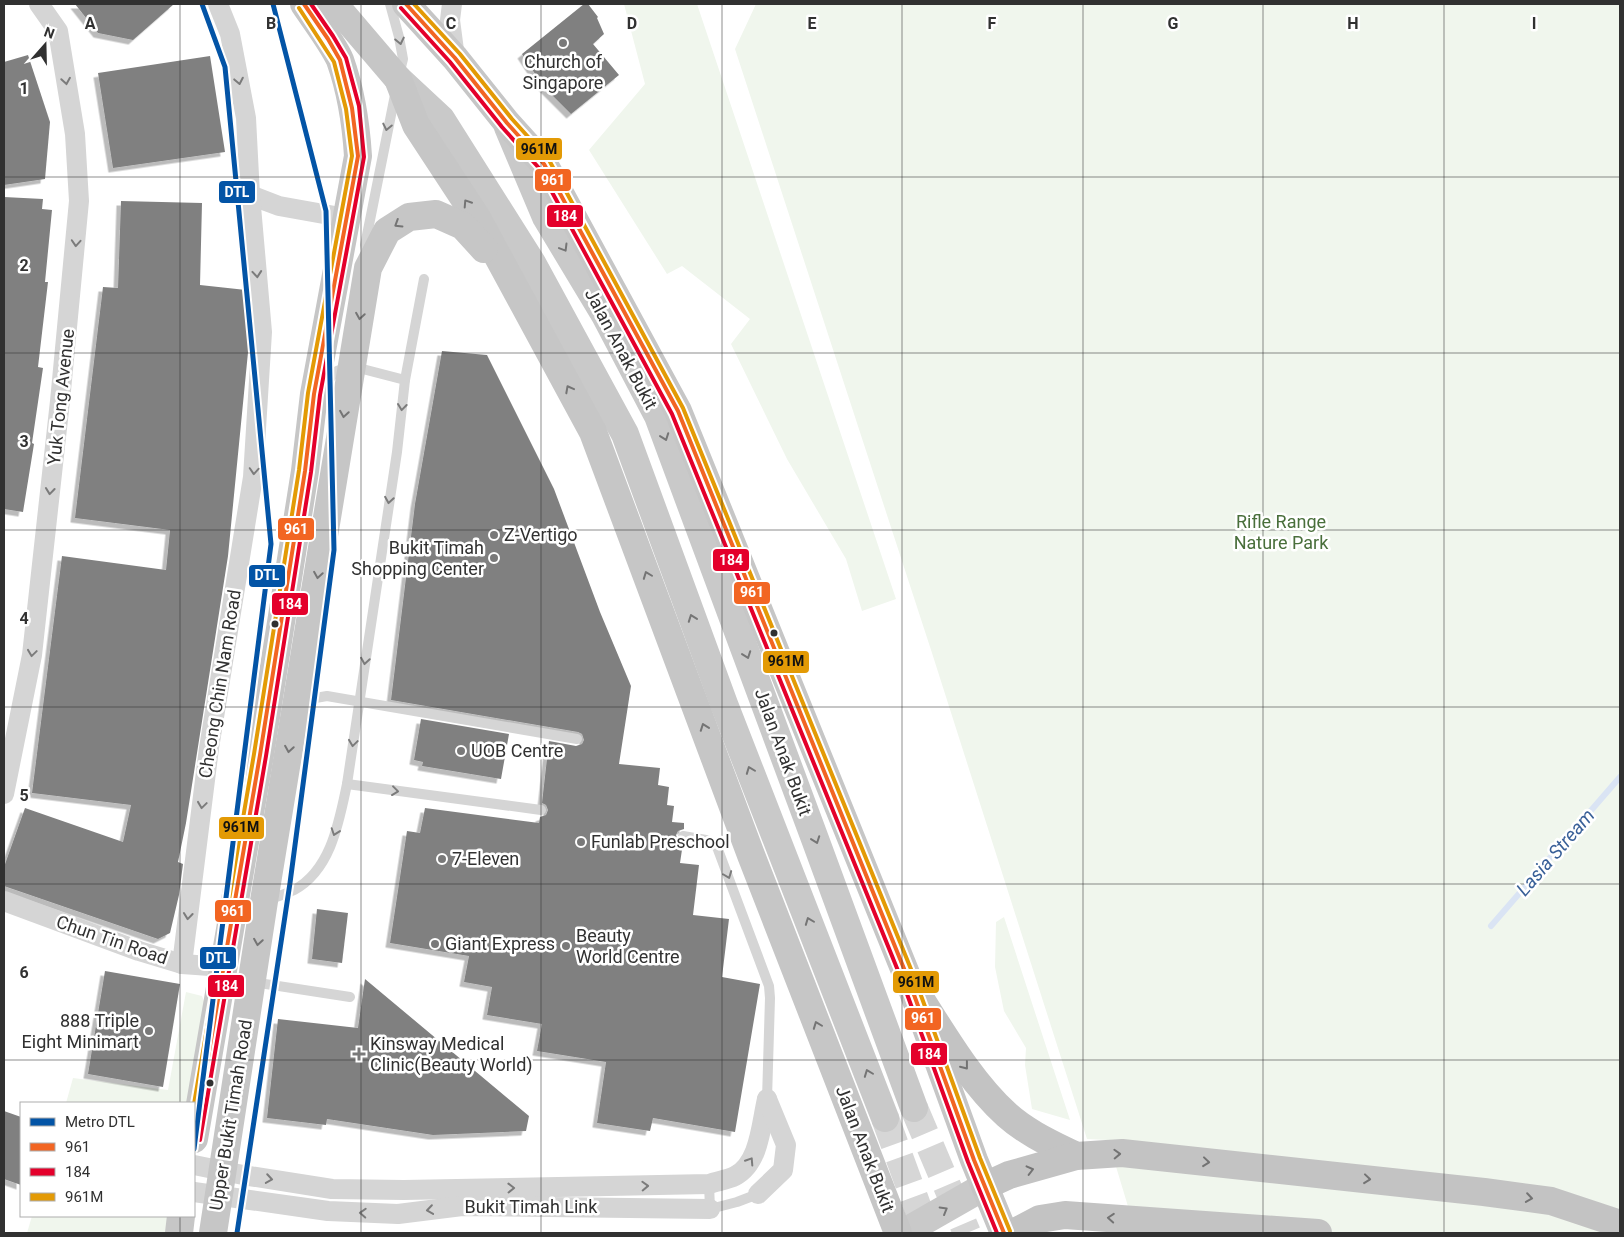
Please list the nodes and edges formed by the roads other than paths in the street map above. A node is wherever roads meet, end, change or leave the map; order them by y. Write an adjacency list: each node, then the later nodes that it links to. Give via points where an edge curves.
1 (40, 4): 25 (street, Yuk Tong Avenue, one-way to 25, via 58,30 75,134 79,202 32,655)
2 (218, 4): 11 (street, Cheong Chin Nam Road, one-way to 11, via 230,34 246,118)
3 (304, 4): 13 (highway, Upper Bukit Timah Road, via 339,59 356,125 358,156)
4 (334, 4): 9 (highway, Jalan Anak Bukit)
5 (390, 4): 9 (lane, one-way to 9, via 403,58)
6 (406, 4): 8 (highway)
7 (452, 4): 8 (street, via 450,20)
8 (455, 58): 10 (highway)
9 (398, 79): 15 (lane, one-way to 15, via 365,245); 16 (highway, Jalan Anak Bukit, one-way to 9, via 477,218 416,125); 37 (main road, Jalan Anak Bukit, one-way to 9, via 724,704 625,434 532,263 441,119)
10 (507, 123): 32 (highway, Jalan Anak Bukit, via 544,164 678,411); 36 (main road, Jalan Anak Bukit, one-way to 36, via 546,217 605,315 658,416)
11 (250, 195): 12 (street); 14 (street, Cheong Chin Nam Road)
12 (288, 208): 13 (street); 14 (street, via 272,212)
13 (346, 218): 20 (highway, Upper Bukit Timah Road)
14 (253, 226): 30 (street, Cheong Chin Nam Road, one-way to 30, via 262,332 253,477 209,748)
15 (368, 268): 16 (highway, Upper Bukit Timah Road, one-way to 15, via 463,226 436,214 409,217 387,230); 18 (highway, Upper Bukit Timah Road, one-way to 18)
16 (508, 275): 51 (highway, Jalan Anak Bukit, one-way to 16, via 592,432)
17 (424, 279): 19 (lane)
18 (352, 366): 19 (lane); 20 (lane, via 337,371); 21 (highway, Upper Bukit Timah Road, one-way to 21)
19 (405, 380): 22 (lane, one-way to 22)
20 (314, 394): 31 (highway, Upper Bukit Timah Road, via 305,472)
21 (297, 701): 22 (lane, via 327,696); 29 (highway, Upper Bukit Timah Road, one-way to 29)
22 (359, 702): 23 (lane); 24 (lane, one-way to 24)
23 (577, 739)
24 (347, 784): 26 (lane, one-way to 26); 29 (lane, one-way to 29, via 340,817 322,863 294,890)
25 (4, 794)
26 (541, 810)
27 (684, 836): 35 (lane, Bukit Timah Link, one-way to 35, via 706,840 717,847 769,986)
28 (4, 901): 30 (street, Chun Tin Road)
29 (264, 901): 33 (highway, Upper Bukit Timah Road, one-way to 33)
30 (182, 964): 31 (street, Chun Tin Road)
31 (224, 967): 38 (highway, Upper Bukit Timah Road)
32 (909, 981): 39 (highway, one-way to 39, via 961,1061 1006,1114 1042,1139); 43 (highway, Jalan Anak Bukit)
33 (251, 982): 34 (lane); 42 (highway, Upper Bukit Timah Road)
34 (350, 996)
35 (767, 1099): 41 (street, Bukit Timah Link, one-way to 35, via 735,1176 747,1168 754,1157); 44 (street, Bukit Timah Link, via 786,1145 783,1170)
36 (914, 1108)
37 (885, 1118)
38 (195, 1133)
39 (1076, 1156): 43 (highway, one-way to 39, via 1010,1175); 48 (highway, one-way to 48, via 1122,1153 1157,1156 1484,1192 1551,1201)
40 (195, 1166): 42 (street, Bukit Timah Link)
41 (709, 1184): 45 (street, Bukit Timah Link, one-way to 41); 46 (lane)
42 (211, 1186): 45 (street, Bukit Timah Link, via 328,1211 398,1214 462,1197); 50 (highway, Upper Bukit Timah Road)
43 (985, 1186): 52 (main road, one-way to 43); 53 (highway, Jalan Anak Bukit)
44 (758, 1194): 46 (lane, Bukit Timah Link)
45 (597, 1197): 46 (street, Bukit Timah Link)
46 (710, 1209)
47 (181, 1217): 49 (highway, Upper Bukit Timah Road)
48 (1620, 1224)
49 (179, 1233)
50 (213, 1233)
51 (898, 1233)
52 (903, 1233)
53 (1004, 1233)
54 (1013, 1233): 55 (highway, one-way to 54, via 1065,1215 1040,1219)
55 (1318, 1233)

